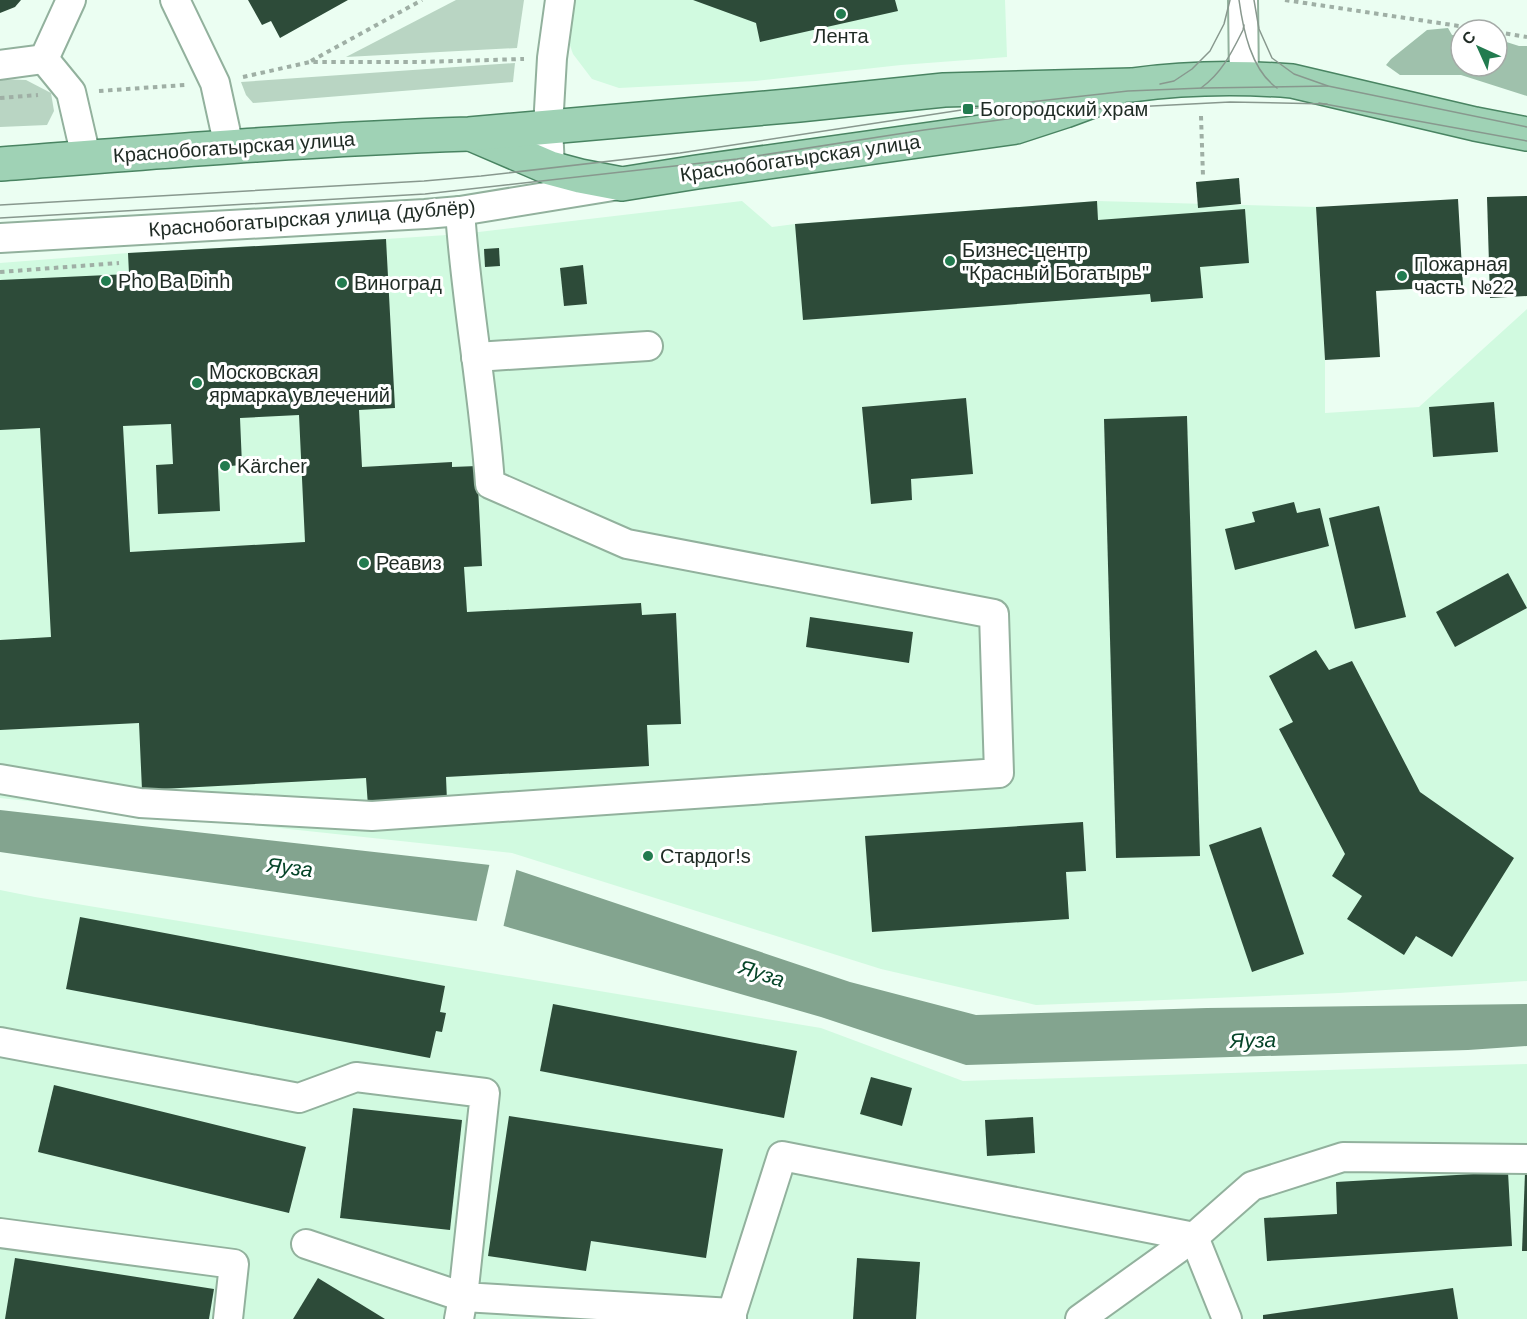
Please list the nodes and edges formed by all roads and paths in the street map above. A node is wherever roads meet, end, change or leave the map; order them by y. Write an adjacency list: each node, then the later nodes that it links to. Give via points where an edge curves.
1 (71, 0): 11 (street)
2 (175, 0): 15 (street)
3 (422, 0): 12 (path)
4 (560, 0): 10 (street)
5 (1243, 0): 14 (street)
6 (1285, 0): 7 (path)
7 (1449, 24)
8 (1509, 34): 9 (path)
9 (1527, 37)
10 (552, 58): 12 (path); 20 (street)
11 (44, 59): 13 (street); 17 (street)
12 (310, 62): 15 (path)
13 (0, 65)
14 (1244, 80): 16 (main road, Краснобогатырская улица); 22 (main road, Краснобогатырская улица, via 1292,81)
15 (215, 83): 17 (path); 23 (street)
16 (1132, 85): 20 (main road, Краснобогатырская улица, via 944,90); 28 (main road, Краснобогатырская улица, via 1016,127)
17 (71, 92): 18 (path); 24 (street)
18 (0, 98)
19 (1200, 116): 27 (path)
20 (548, 127): 21 (main road, Краснобогатырская улица); 26 (street)
21 (469, 134): 23 (main road, Краснобогатырская улица); 26 (main road, Краснобогатырская улица)
22 (1527, 134)
23 (229, 147): 24 (main road, Краснобогатырская улица)
24 (86, 157): 25 (main road, Краснобогатырская улица)
25 (0, 164)
26 (550, 168): 28 (main road, Краснобогатырская улица)
27 (1203, 176)
28 (621, 184): 29 (street, Краснобогатырская улица (дублёр))
29 (460, 211): 30 (street, Краснобогатырская улица (дублёр)); 34 (street)
30 (0, 238)
31 (119, 263): 32 (path)
32 (0, 272)
33 (648, 346): 34 (street)
34 (476, 357): 35 (street, via 490,484 627,544 994,614 999,773 372,816 140,803)
35 (0, 779)
36 (0, 1042): 41 (street, via 299,1098 356,1077 484,1093)
37 (1527, 1159): 39 (street, via 1343,1157 1252,1186)
38 (0, 1233): 43 (street, via 234,1264)
39 (1194, 1237): 42 (street, via 782,1156); 44 (street); 45 (street)
40 (306, 1244): 41 (street)
41 (461, 1308): 42 (street)
42 (732, 1316)
43 (228, 1319)
44 (1080, 1319)
45 (1227, 1319)

